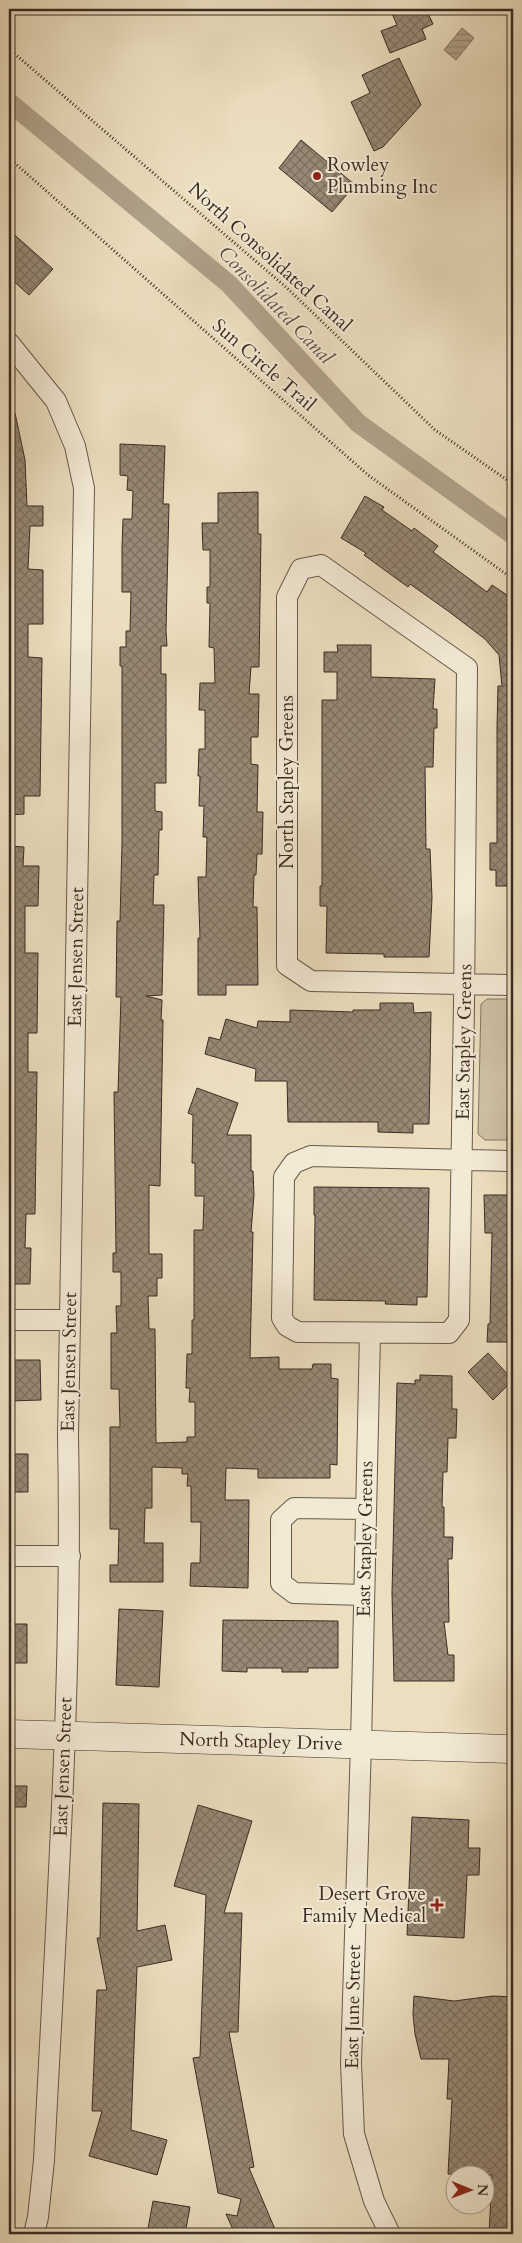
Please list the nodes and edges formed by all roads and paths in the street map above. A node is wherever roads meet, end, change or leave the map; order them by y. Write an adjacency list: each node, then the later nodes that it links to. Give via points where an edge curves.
1 (9, 49): 4 (path, North Consolidated Canal, via 286,288 435,430)
2 (9, 158): 5 (path, Sun Circle Trail, via 368,475)
3 (9, 343): 12 (street, East Jensen Street, via 56,401 76,446 84,488)
4 (513, 484)
5 (513, 579)
6 (468, 668): 7 (street, East Stapley Greens); 7 (street, North Stapley Greens, via 321,565 301,569 287,597 287,965 311,981)
7 (466, 984): 8 (street, North Stapley Greens); 9 (street, East Stapley Greens)
8 (513, 984)
9 (462, 1161): 10 (street); 13 (street, East Stapley Greens, via 459,1320 449,1333); 13 (street, East Stapley Greens, via 312,1156 294,1163 284,1177 282,1318 287,1326 298,1332)
10 (513, 1161)
11 (9, 1320): 12 (street)
12 (70, 1320): 16 (street, East Jensen Street)
13 (370, 1333): 14 (street, East Stapley Greens)
14 (366, 1509): 17 (street, East Stapley Greens); 17 (street, via 294,1508 281,1520 281,1583 294,1593)
15 (9, 1556): 16 (street)
16 (70, 1556): 19 (street, East Jensen Street)
17 (364, 1595): 20 (street, East Stapley Greens)
18 (9, 1734): 19 (main road, North Stapley Drive)
19 (65, 1736): 20 (main road, North Stapley Drive); 22 (street, East Jensen Street, via 44,2160)
20 (361, 1744): 21 (main road, North Stapley Drive); 23 (street, East June Street, via 351,2063 354,2134 374,2201)
21 (513, 1749)
22 (34, 2234)
23 (390, 2234)

